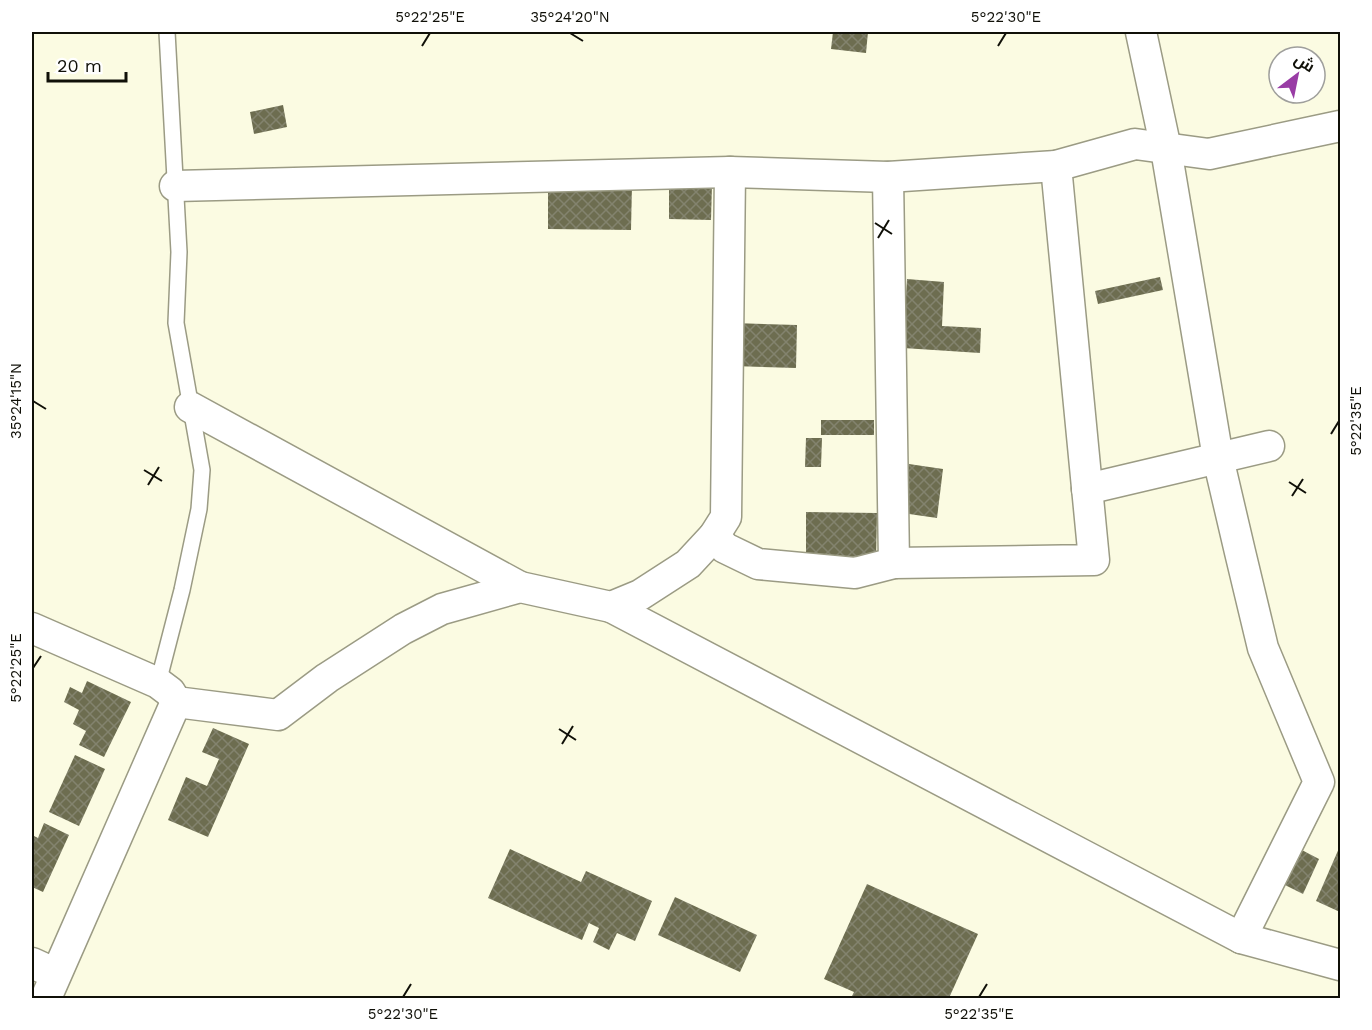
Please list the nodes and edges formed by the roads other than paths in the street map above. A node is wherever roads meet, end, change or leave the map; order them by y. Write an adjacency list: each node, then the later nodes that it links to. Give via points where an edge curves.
1 (167, 32): 8 (lane)
2 (1142, 32): 4 (street)
3 (1341, 126): 4 (street, via 1209,154)
4 (1166, 149): 5 (street, via 1135,144); 11 (street)
5 (1056, 166): 7 (street); 12 (street)
6 (730, 172): 7 (street); 8 (street); 13 (street, via 726,517)
7 (888, 177): 14 (street)
8 (176, 186): 9 (lane, via 176,323)
9 (190, 407): 15 (street); 18 (lane, via 202,470 199,509)
10 (1269, 447): 11 (street)
11 (1218, 458): 12 (street); 19 (street, via 1263,648 1319,782)
12 (1088, 489): 14 (street, via 1094,560)
13 (714, 536): 14 (street, via 725,548 758,564 855,573); 16 (street, via 688,564 640,595)
14 (894, 563)
15 (520, 587): 16 (street); 18 (street, via 442,609 403,629 278,715)
16 (611, 607): 19 (street)
17 (32, 628): 18 (street)
18 (167, 693): 21 (street)
19 (1241, 938): 20 (street)
20 (1341, 965)
21 (45, 979)

